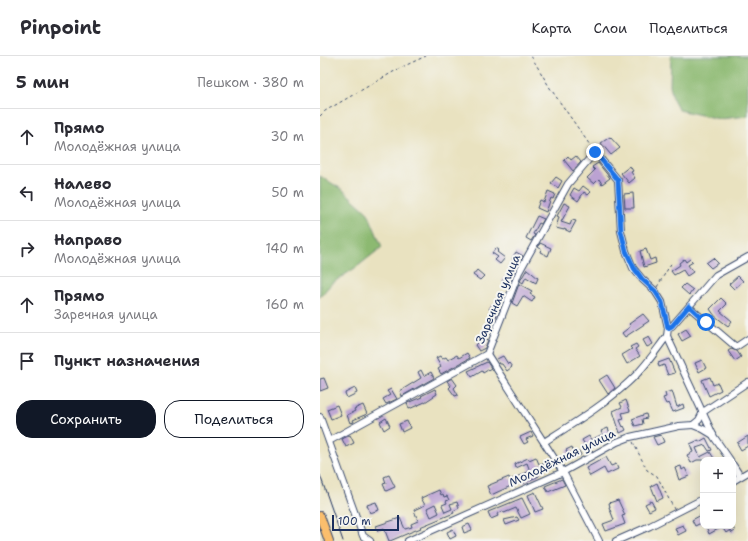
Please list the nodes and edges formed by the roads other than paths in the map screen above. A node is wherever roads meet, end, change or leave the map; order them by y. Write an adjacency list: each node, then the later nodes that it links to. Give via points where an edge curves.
1 (748, 257): 2 (street, via 716,275)
2 (689, 306): 3 (street); 5 (street, via 736,347)
3 (668, 328): 4 (street); 6 (street, Заречная улица, via 662,302 634,268 626,251 621,231 618,180 595,152 568,184 519,272)
4 (667, 336): 8 (street); 13 (street, Молодёжная улица, via 637,374 617,392 586,416)
5 (748, 339)
6 (487, 354): 12 (street, Заречная улица); 13 (street)
7 (748, 382): 8 (street)
8 (703, 412): 10 (street); 11 (street)
9 (320, 417): 12 (street)
10 (693, 425): 11 (street); 16 (street, Молодёжная улица, via 630,437)
11 (714, 437): 14 (street)
12 (329, 441): 23 (street, via 364,536)
13 (544, 442): 16 (street)
14 (728, 457)
15 (736, 470): 18 (street)
16 (563, 472): 24 (street, Молодёжная улица); 25 (street)
17 (748, 472): 18 (street)
18 (740, 476): 19 (street)
19 (736, 479)
20 (700, 501): 26 (street)
21 (320, 516): 22 (main road)
22 (329, 541)
23 (370, 541)
24 (408, 541)
25 (599, 541)
26 (616, 541)

